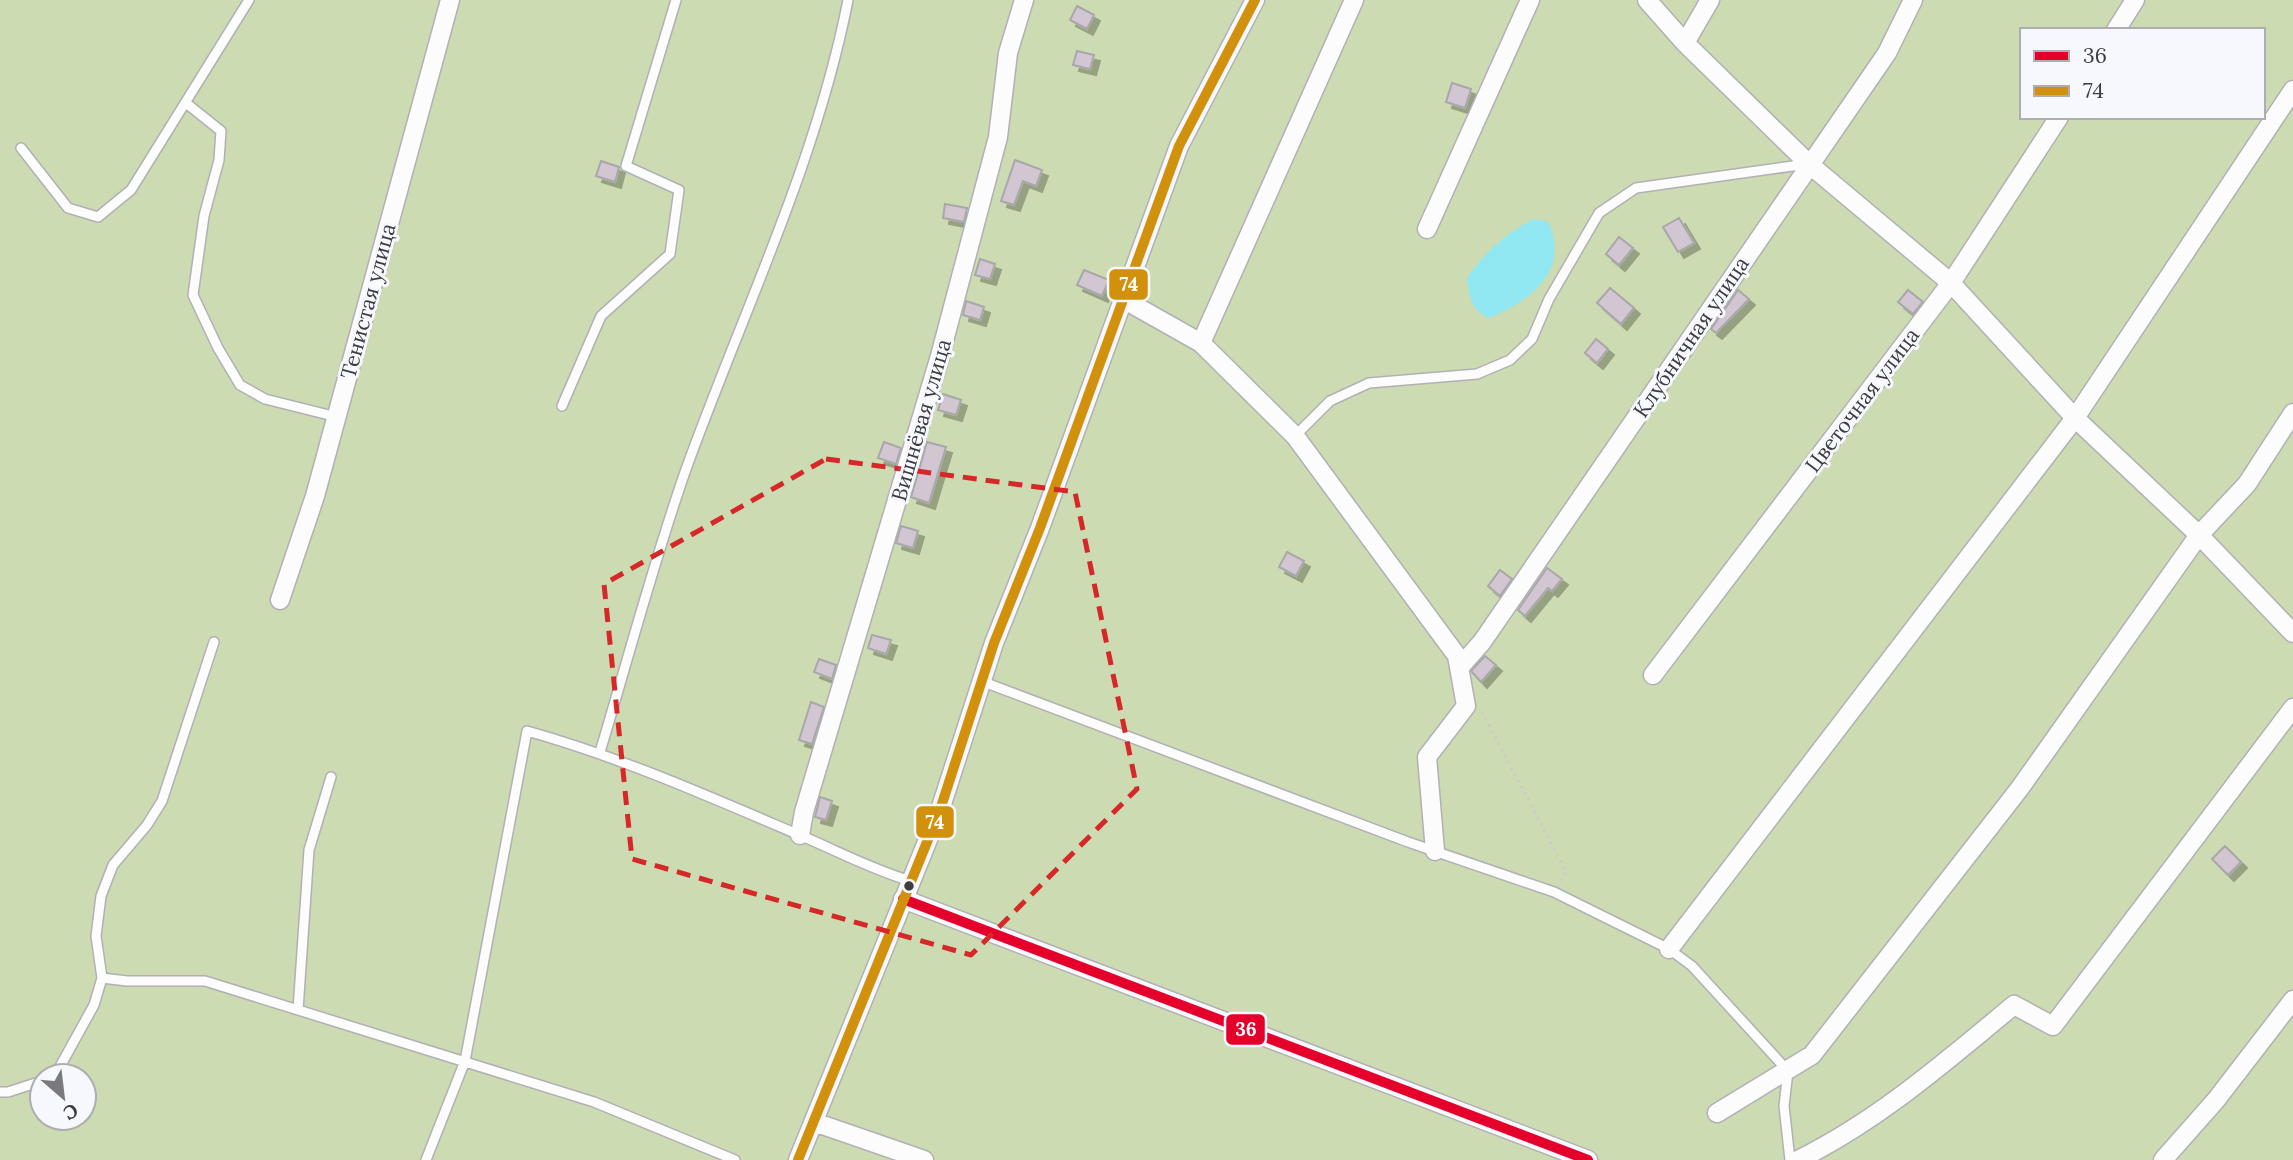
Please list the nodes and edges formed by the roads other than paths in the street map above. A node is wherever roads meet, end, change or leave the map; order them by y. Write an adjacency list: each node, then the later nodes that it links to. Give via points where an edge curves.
1 (249, 0): 16 (lane)
2 (450, 0): 26 (street, Тенистая улица)
3 (676, 0): 24 (lane, via 626,166 679,190 670,254 601,316)
4 (848, 0): 37 (lane, via 836,59 762,278 685,473)
5 (1024, 0): 39 (street, Вишнёвая улица, via 1008,53 998,137 940,356)
6 (1255, 0): 22 (street, via 1179,146)
7 (1354, 0): 23 (street)
8 (1530, 0): 20 (street)
9 (1647, 0): 14 (street)
10 (1710, 0): 14 (street)
11 (1913, 0): 19 (street, Клубничная улица, via 1887,53)
12 (2135, 0): 13 (street)
13 (2117, 28)
14 (1685, 43): 19 (street)
15 (2293, 90): 27 (street)
16 (186, 103): 18 (lane, via 131,190 98,217 68,208); 26 (lane, via 221,131 193,295 218,348 240,385 265,398)
17 (2058, 119): 21 (street, Цветочная улица)
18 (21, 148)
19 (1809, 164): 21 (street); 28 (lane, via 1636,188 1599,213 1549,299 1532,340 1510,360 1477,374 1369,383 1330,401); 33 (street, Клубничная улица, via 1482,642)
20 (1427, 229)
21 (1951, 284): 27 (street); 34 (street, Цветочная улица)
22 (1123, 299): 23 (street); 35 (street)
23 (1201, 343): 28 (street)
24 (562, 406)
25 (2293, 413): 29 (street, via 2247,484)
26 (337, 417): 30 (street, Тенистая улица)
27 (2075, 418): 29 (street); 43 (street)
28 (1295, 436): 33 (street, via 1457,656)
29 (2199, 535): 31 (street); 49 (street, via 2020,788 1812,1055)
30 (280, 600)
31 (2293, 633)
32 (214, 642): 44 (lane, via 162,801 113,865 102,896 96,936)
33 (1459, 668): 40 (street, via 1466,706 1427,757)
34 (1653, 675)
35 (981, 681): 40 (lane); 41 (street, via 940,810)
36 (2293, 708): 60 (street, via 2053,1026 2014,1005 1891,1106)
37 (600, 752): 39 (lane); 47 (lane, via 527,731)
38 (331, 777): 46 (lane, via 309,850)
39 (800, 835): 41 (lane, via 868,868)
40 (1435, 851): 43 (lane, via 1554,892)
41 (911, 881): 42 (street)
42 (903, 899): 53 (street); 58 (street)
43 (1669, 949): 49 (lane, via 1692,967)
44 (102, 978): 46 (lane, via 205,981); 48 (lane, via 94,1005)
45 (2293, 1000): 61 (street)
46 (298, 1010): 47 (lane)
47 (464, 1061): 54 (lane); 55 (lane, via 594,1102)
48 (63, 1062)
49 (1788, 1071): 52 (street); 59 (lane, via 1784,1106)
50 (28, 1086): 51 (lane)
51 (0, 1091)
52 (1717, 1113)
53 (814, 1122): 56 (street); 57 (street)
54 (426, 1160)
55 (735, 1160)
56 (798, 1160)
57 (924, 1160)
58 (1588, 1160)
59 (1790, 1160)
60 (1798, 1160)
61 (2163, 1160)

